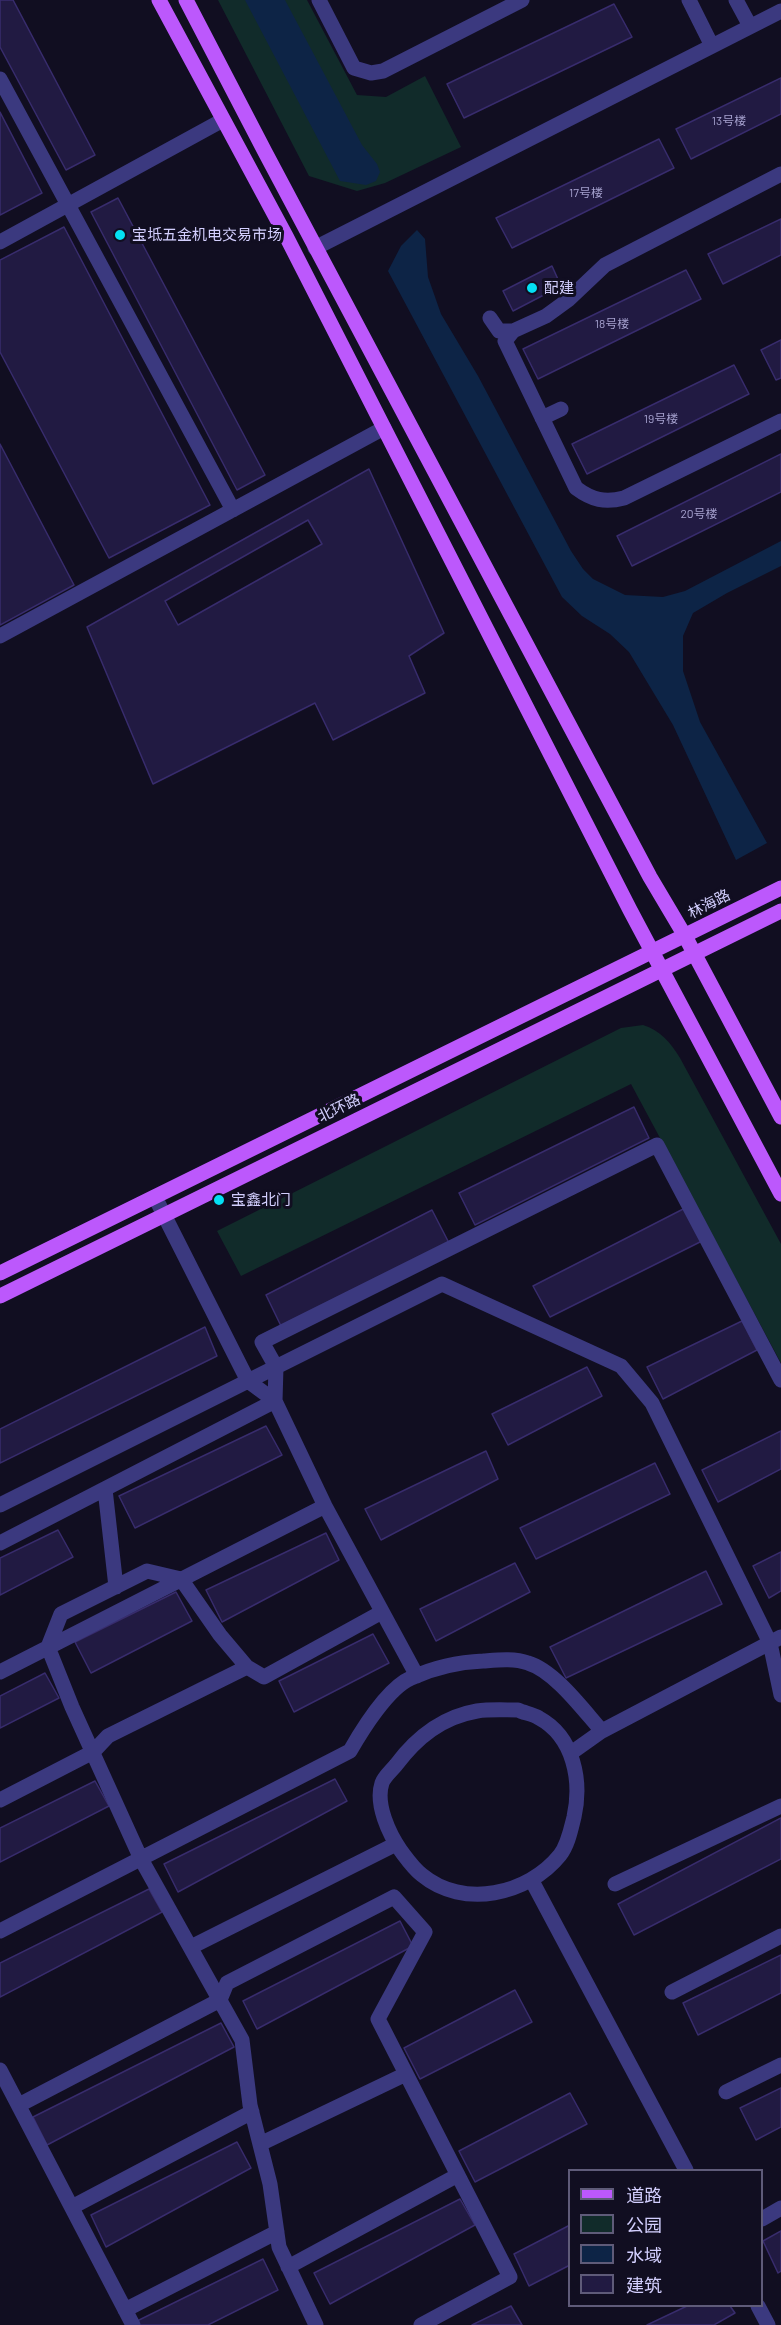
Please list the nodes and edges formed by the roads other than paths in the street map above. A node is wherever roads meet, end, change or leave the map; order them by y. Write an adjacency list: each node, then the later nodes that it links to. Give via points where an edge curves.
1 (159, 0): 11 (main road)
2 (186, 0): 15 (main road)
3 (319, 0): 4 (street, via 354,68 371,73 383,71)
4 (522, 0)
5 (690, 0): 9 (street)
6 (736, 0): 8 (street)
7 (781, 11): 8 (street)
8 (750, 26): 9 (street)
9 (712, 46): 15 (street)
10 (0, 79): 13 (street)
11 (224, 120): 13 (street); 21 (main road)
12 (781, 174): 17 (street, via 605,265 546,316)
13 (68, 205): 14 (street); 22 (street)
14 (0, 242)
15 (315, 248): 26 (main road)
16 (490, 318): 17 (street, via 499,331)
17 (513, 331): 19 (street, via 505,341)
18 (561, 409): 19 (street)
19 (542, 418): 20 (street, via 576,489 608,502 624,498)
20 (781, 420)
21 (384, 428): 22 (street); 27 (main road)
22 (233, 510): 23 (street)
23 (0, 636)
24 (781, 888): 26 (main road, 林海路)
25 (781, 911): 28 (main road)
26 (685, 936): 27 (main road, 林海路); 28 (main road)
27 (653, 951): 29 (main road); 32 (main road, 北环路)
28 (694, 953): 29 (main road, 北环路); 30 (main road)
29 (662, 969): 31 (main road); 33 (main road, 北环路)
30 (781, 1117)
31 (781, 1194)
32 (155, 1197): 33 (street); 34 (main road, 北环路)
33 (164, 1214): 35 (main road, 北环路); 38 (street)
34 (0, 1273)
35 (0, 1296)
36 (276, 1367): 37 (street, via 262,1342 657,1145); 38 (street); 39 (street); 47 (street, via 442,1284 621,1366 652,1403)
37 (781, 1380)
38 (248, 1381): 39 (street); 41 (street)
39 (275, 1401): 40 (street); 42 (street)
40 (105, 1490): 43 (street); 45 (street)
41 (0, 1505)
42 (325, 1506): 44 (street); 46 (street)
43 (0, 1543)
44 (181, 1580): 45 (street, via 147,1571); 48 (street); 49 (street)
45 (116, 1587): 48 (street, via 62,1614)
46 (382, 1611): 49 (street, via 264,1677); 51 (street)
47 (775, 1640): 52 (street); 53 (street)
48 (48, 1647): 50 (street); 54 (street)
49 (247, 1667): 54 (street, via 108,1736)
50 (0, 1672)
51 (417, 1676): 53 (street, via 476,1661 529,1663 547,1673); 59 (street, via 391,1695 364,1725 350,1751)
52 (781, 1695)
53 (602, 1731): 55 (street)
54 (93, 1752): 56 (street); 59 (street)
55 (572, 1753): 58 (street, via 559,1733 539,1718 518,1710 477,1711 433,1727 382,1782 385,1820); 60 (street, via 578,1801 570,1835 561,1855)
56 (0, 1800)
57 (781, 1806): 61 (street)
58 (396, 1844): 60 (street, via 422,1876 469,1895 494,1893); 64 (street)
59 (141, 1859): 62 (street); 64 (street)
60 (532, 1881): 74 (street)
61 (615, 1884)
62 (0, 1932)
63 (781, 1936): 65 (street)
64 (191, 1947): 66 (street)
65 (672, 1992)
66 (220, 2000): 69 (street, via 227,1983 394,1897 425,1932 378,2019); 71 (street); 72 (street, via 242,2040)
67 (781, 2065): 70 (street)
68 (0, 2070): 71 (street)
69 (406, 2074): 73 (street); 75 (street)
70 (726, 2092)
71 (19, 2105): 76 (street)
72 (252, 2112): 73 (street); 76 (street)
73 (260, 2144): 79 (street)
74 (685, 2169)
75 (458, 2175): 80 (street); 85 (street, via 510,2277)
76 (72, 2207): 82 (street)
77 (781, 2208): 78 (street)
78 (763, 2218)
79 (277, 2232): 80 (street); 82 (street)
80 (288, 2267): 84 (street)
81 (759, 2307): 86 (street)
82 (125, 2310): 83 (street)
83 (133, 2325)
84 (316, 2325)
85 (421, 2325)
86 (768, 2325)

